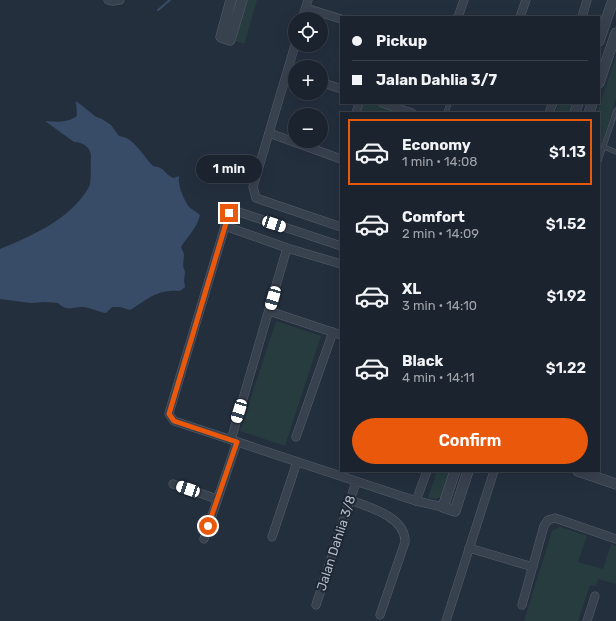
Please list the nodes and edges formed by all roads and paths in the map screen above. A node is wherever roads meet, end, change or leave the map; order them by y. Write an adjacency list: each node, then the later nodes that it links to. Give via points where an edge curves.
1 (231, 0): 2 (street, via 221,37 230,40)
2 (242, 0)
3 (464, 0): 8 (street)
4 (526, 0): 9 (street)
5 (587, 0): 10 (street)
6 (613, 0): 13 (street)
7 (307, 4): 11 (street)
8 (458, 16)
9 (520, 16)
10 (582, 16)
11 (340, 19)
12 (616, 33): 14 (street)
13 (600, 38)
14 (600, 80)
15 (288, 81): 21 (street)
16 (328, 84): 17 (street)
17 (340, 89)
18 (385, 104): 19 (street)
19 (409, 112)
20 (615, 114): 22 (lane)
21 (269, 133): 24 (street); 27 (street, via 253,187 256,198)
22 (604, 147): 23 (lane); 25 (lane)
23 (616, 152)
24 (340, 158)
25 (600, 158)
26 (225, 226): 28 (street, via 229,213 233,210); 29 (street); 35 (street, via 169,414 174,421)
27 (340, 227)
28 (340, 246)
29 (288, 248): 30 (street); 31 (street)
30 (340, 264)
31 (269, 311): 32 (street); 35 (street)
32 (333, 332): 33 (street); 34 (street)
33 (340, 335)
34 (296, 436)
35 (234, 441): 36 (street); 45 (street)
36 (298, 462): 42 (street); 49 (street)
37 (427, 472): 47 (street)
38 (455, 472): 48 (street)
39 (468, 472): 48 (street, via 455,511)
40 (494, 472): 52 (street)
41 (581, 472): 44 (street)
42 (356, 482): 46 (street, Jalan Dahlia 3/8); 47 (street)
43 (173, 484): 45 (street)
44 (616, 484)
45 (217, 499): 50 (street)
46 (350, 500): 55 (street, Jalan Dahlia 3/8); 57 (street, via 387,514 405,535 405,542)
47 (416, 501): 48 (street)
48 (442, 507)
49 (272, 537)
50 (204, 539)
51 (616, 540): 53 (street, via 555,518 548,520)
52 (469, 548): 53 (street); 58 (street)
53 (532, 568): 56 (street)
54 (594, 596): 59 (street)
55 (316, 605)
56 (522, 605)
57 (380, 615)
58 (446, 621)
59 (587, 621)

